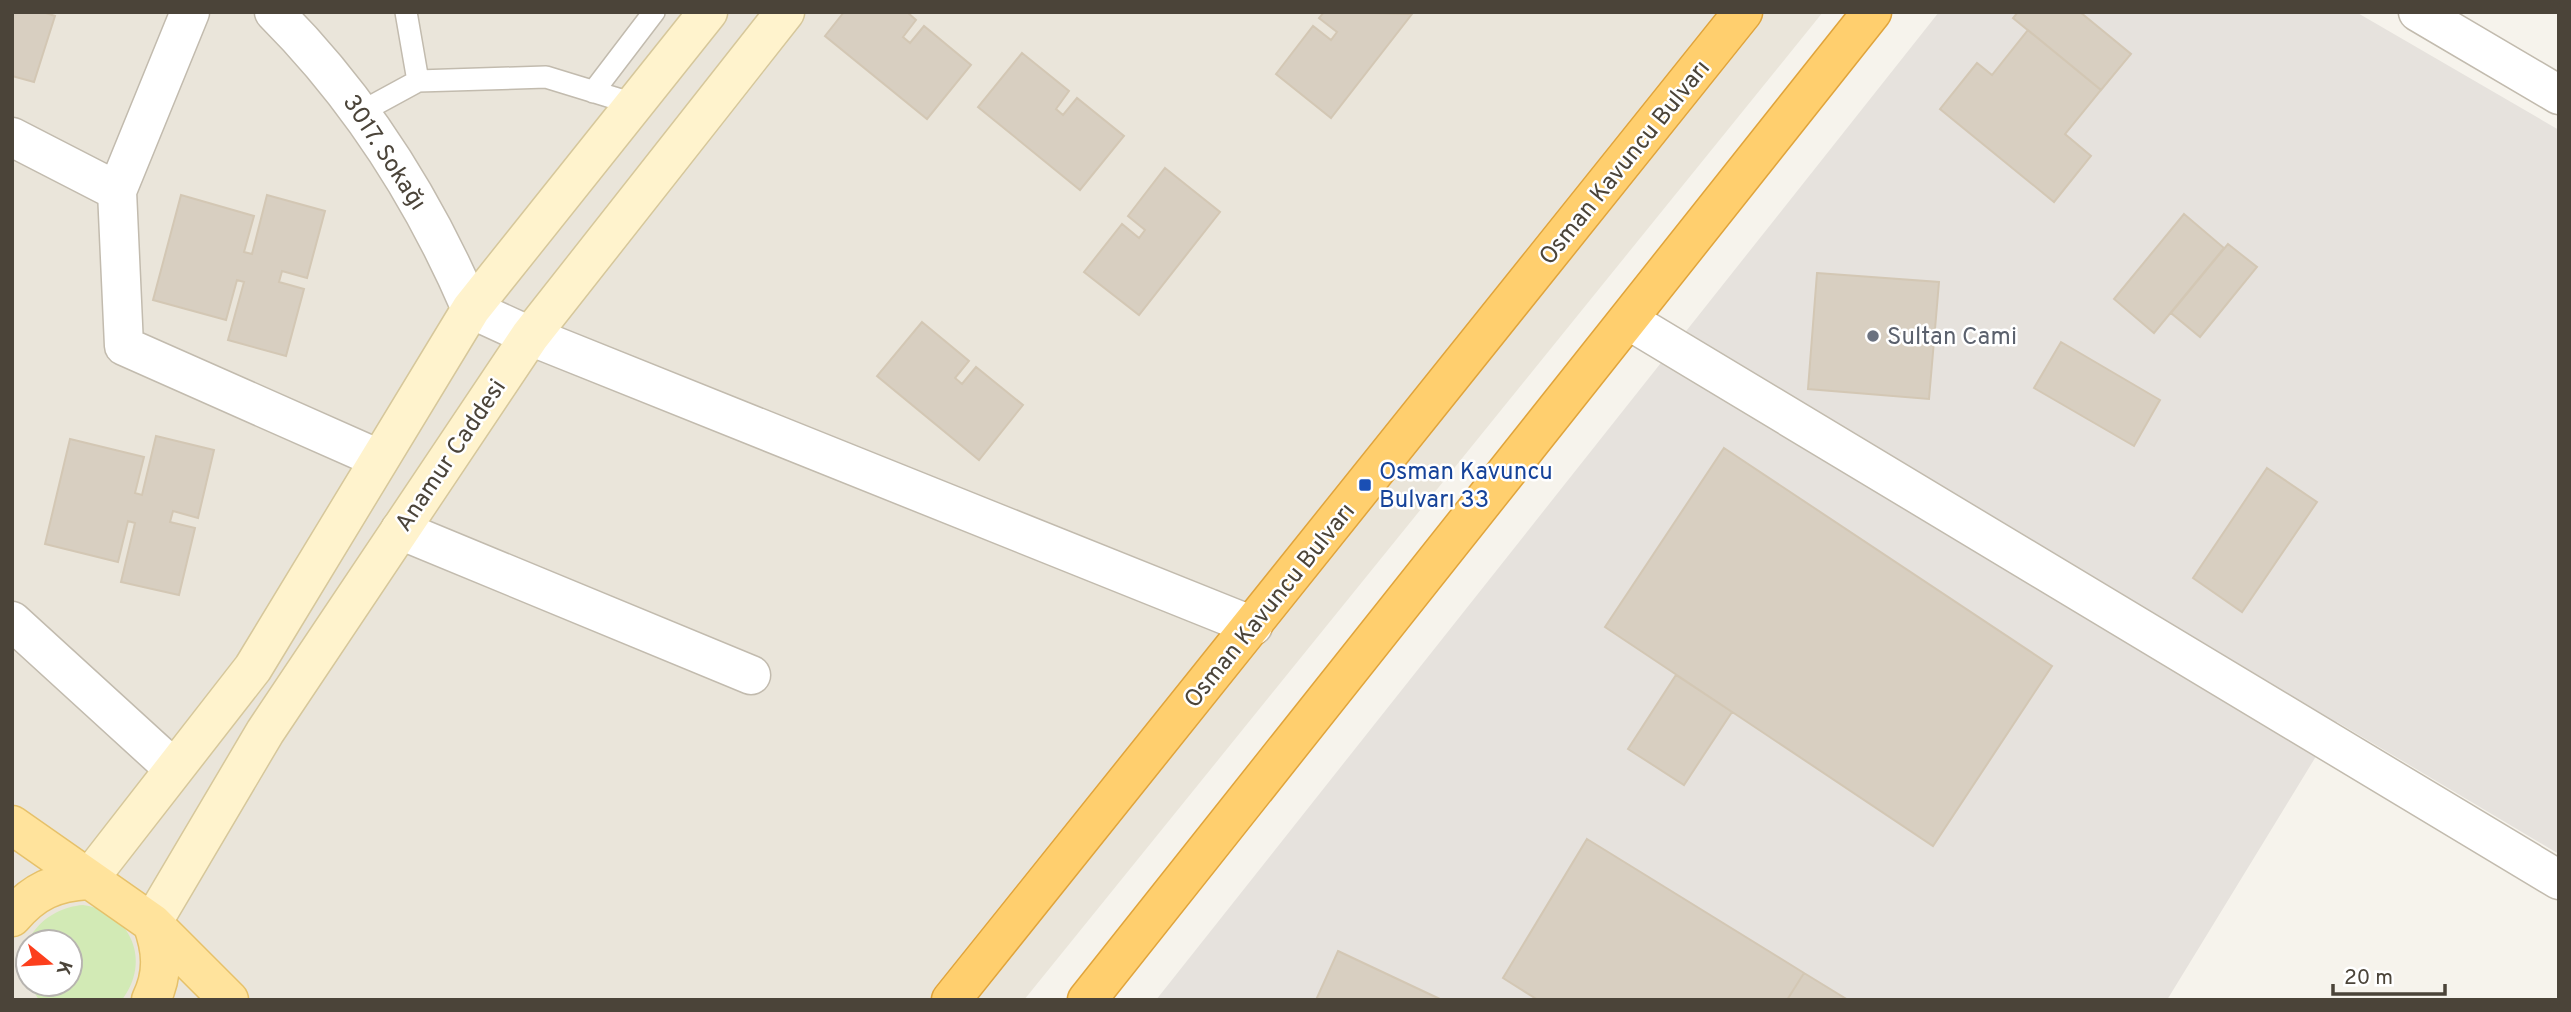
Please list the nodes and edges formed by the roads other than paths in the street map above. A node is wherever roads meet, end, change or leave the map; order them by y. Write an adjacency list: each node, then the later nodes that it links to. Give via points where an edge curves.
1 (190, 12): 16 (street)
2 (274, 12): 14 (street, 3017. Sokağı)
3 (406, 12): 10 (lane)
4 (654, 12): 11 (lane)
5 (708, 12): 13 (street)
6 (785, 12): 19 (street, Anamur Caddesi)
7 (1744, 12): 23 (highway, Osman Kavuncu Bulvarı)
8 (1872, 12): 18 (highway)
9 (2418, 12): 12 (street)
10 (418, 81): 11 (lane, via 546,77); 14 (lane)
11 (593, 92): 13 (lane)
12 (2559, 95)
13 (634, 104): 17 (street)
14 (361, 112): 17 (street, 3017. Sokağı, via 415,194)
15 (12, 136): 16 (street)
16 (117, 191): 20 (street, via 124,346)
17 (471, 309): 19 (street); 20 (street)
18 (1628, 320): 28 (street); 34 (highway)
19 (530, 336): 21 (street, Anamur Caddesi); 23 (street)
20 (379, 459): 25 (street, via 253,668)
21 (400, 530): 24 (street); 30 (street, Anamur Caddesi, via 265,732)
22 (12, 621): 25 (street)
23 (1253, 626): 33 (highway, Osman Kavuncu Bulvarı)
24 (751, 675)
25 (173, 768): 27 (street)
26 (12, 825): 27 (main road)
27 (88, 880): 29 (main road, via 62,882 42,890); 30 (main road)
28 (2559, 880)
29 (12, 917)
30 (152, 923): 31 (main road, via 161,964); 32 (main road)
31 (151, 1000)
32 (229, 1000)
33 (951, 1000)
34 (1087, 1000)

